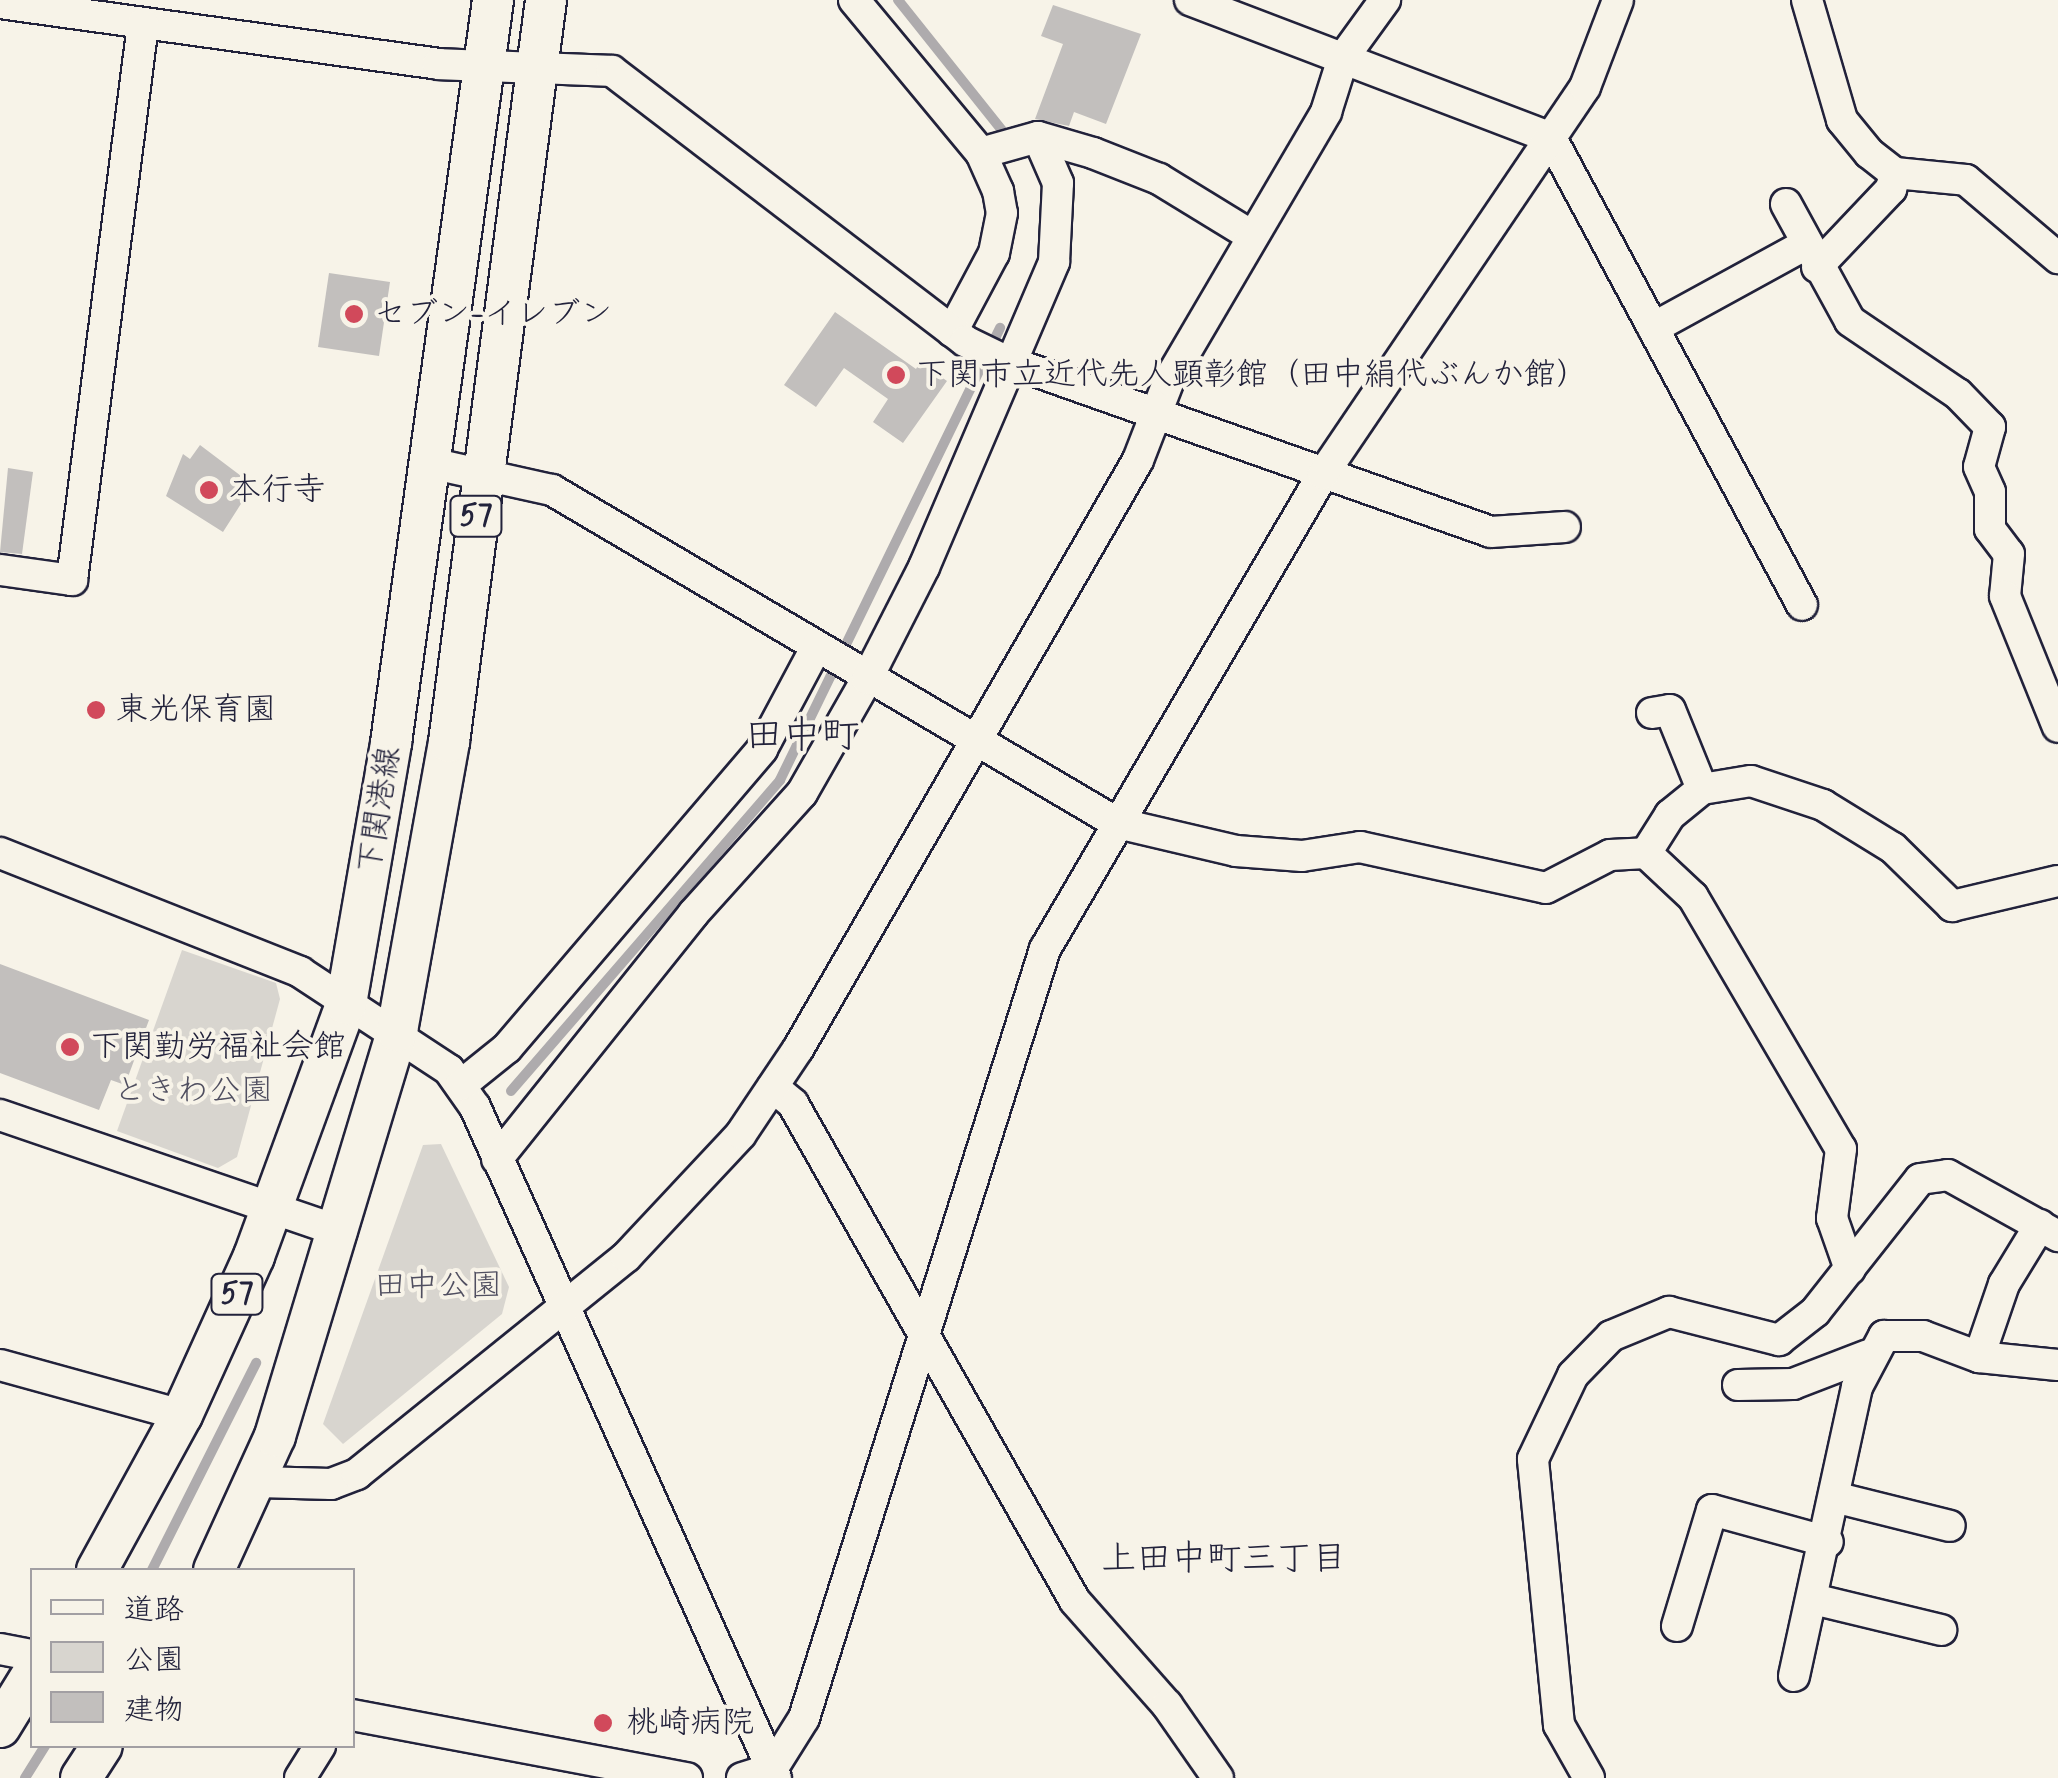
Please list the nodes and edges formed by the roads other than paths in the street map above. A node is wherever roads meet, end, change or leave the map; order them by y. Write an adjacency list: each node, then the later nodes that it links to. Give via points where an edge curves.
1 (493, 0): 11 (main road, 下関港線 / 57)
2 (546, 0): 12 (main road, 下関港線 / 57)
3 (854, 0): 15 (street)
4 (1190, 0): 10 (street)
5 (1386, 0): 10 (street)
6 (1618, 0): 14 (street, via 1593,70)
7 (1808, 0): 16 (street, via 1842,120)
8 (0, 3): 9 (street)
9 (143, 24): 11 (street); 29 (street, via 72,580)
10 (1343, 58): 14 (street); 18 (street, via 1326,112)
11 (485, 67): 12 (street); 25 (main road, 下関港線 / 57)
12 (537, 69): 22 (street, via 612,71); 26 (main road, 下関港線 / 57)
13 (1038, 137): 15 (street); 18 (street, via 1159,178); 23 (street, via 1058,183 1060,234)
14 (1550, 138): 21 (street); 27 (street)
15 (981, 152): 22 (street, via 1002,213 1000,235)
16 (1895, 173): 19 (street, via 1890,189); 20 (street, via 1966,180)
17 (1786, 204): 19 (street)
18 (1252, 236): 24 (street)
19 (1810, 256): 21 (street); 34 (street, via 1850,322 1958,394 1990,427 1979,467 1990,492 1990,529 2009,554 2005,596)
20 (2058, 258)
21 (1653, 328): 30 (street)
22 (958, 337): 23 (street)
23 (1009, 361): 24 (street); 32 (street)
24 (1154, 412): 27 (street); 35 (street, via 1138,460)
25 (430, 464): 26 (street); 41 (main road, 下関港線 / 57)
26 (481, 470): 31 (street, via 552,490); 42 (main road, 下関港線 / 57, via 449,742)
27 (1322, 474): 28 (street, via 1491,532); 37 (street)
28 (1565, 527)
29 (0, 570)
30 (1802, 605)
31 (820, 650): 32 (street); 43 (street, via 762,749 507,1048)
32 (862, 676): 35 (street); 46 (street, via 802,793)
33 (1652, 713): 36 (street, via 1670,710)
34 (2058, 727)
35 (975, 741): 37 (street); 44 (street)
36 (1702, 790): 39 (street, via 1670,815); 40 (street, via 1751,781 1823,805 1894,848 1958,908)
37 (1117, 823): 39 (street, via 1236,852 1302,856 1360,847 1546,888 1610,855); 52 (street, via 1033,978)
38 (0, 853): 41 (street, via 300,972)
39 (1646, 853): 50 (street, via 1693,897 1840,1149 1832,1218)
40 (2058, 881)
41 (346, 1004): 42 (street); 47 (main road, 下関港線 / 57)
42 (397, 1030): 43 (street); 49 (main road, 下関港線 / 57)
43 (461, 1084): 46 (street)
44 (773, 1087): 51 (street, via 664,1222); 52 (street, via 793,1104)
45 (0, 1115): 47 (street)
46 (497, 1159): 51 (street)
47 (274, 1210): 49 (street); 58 (main road, 下関港線 / 57)
48 (2049, 1231): 50 (street, via 1948,1175 1920,1179); 54 (street, via 2004,1284)
49 (342, 1232): 59 (main road, 下関港線 / 57)
50 (1850, 1270): 81 (street, via 1779,1340 1670,1312 1641,1319 1611,1336 1573,1375 1541,1432 1533,1459 1559,1725)
51 (565, 1304): 59 (street, via 357,1474 331,1484); 76 (street)
52 (924, 1334): 76 (street, via 804,1718); 80 (street, via 1075,1600 1167,1705)
53 (1868, 1356): 54 (street, via 1884,1336 1903,1333); 57 (street, via 1793,1384); 60 (street)
54 (1979, 1356): 55 (street)
55 (2058, 1365)
56 (0, 1366): 58 (street)
57 (1738, 1385)
58 (182, 1415): 63 (main road, 下関港線 / 57)
59 (258, 1482): 64 (main road, 下関港線 / 57)
60 (1838, 1498): 61 (street); 62 (street)
61 (1950, 1526)
62 (1828, 1542): 65 (street); 66 (street, via 1712,1510)
63 (98, 1568)
64 (215, 1568)
65 (1814, 1599): 67 (street); 70 (street)
66 (1677, 1626)
67 (1942, 1630)
68 (0, 1649): 69 (street)
69 (30, 1655)
70 (1794, 1676)
71 (30, 1678): 73 (main road)
72 (355, 1715): 79 (street)
73 (0, 1726)
74 (101, 1748): 77 (main road)
75 (319, 1748): 78 (street)
76 (763, 1775)
77 (81, 1778)
78 (300, 1778)
79 (687, 1778)
80 (1218, 1778)
81 (1589, 1778)

